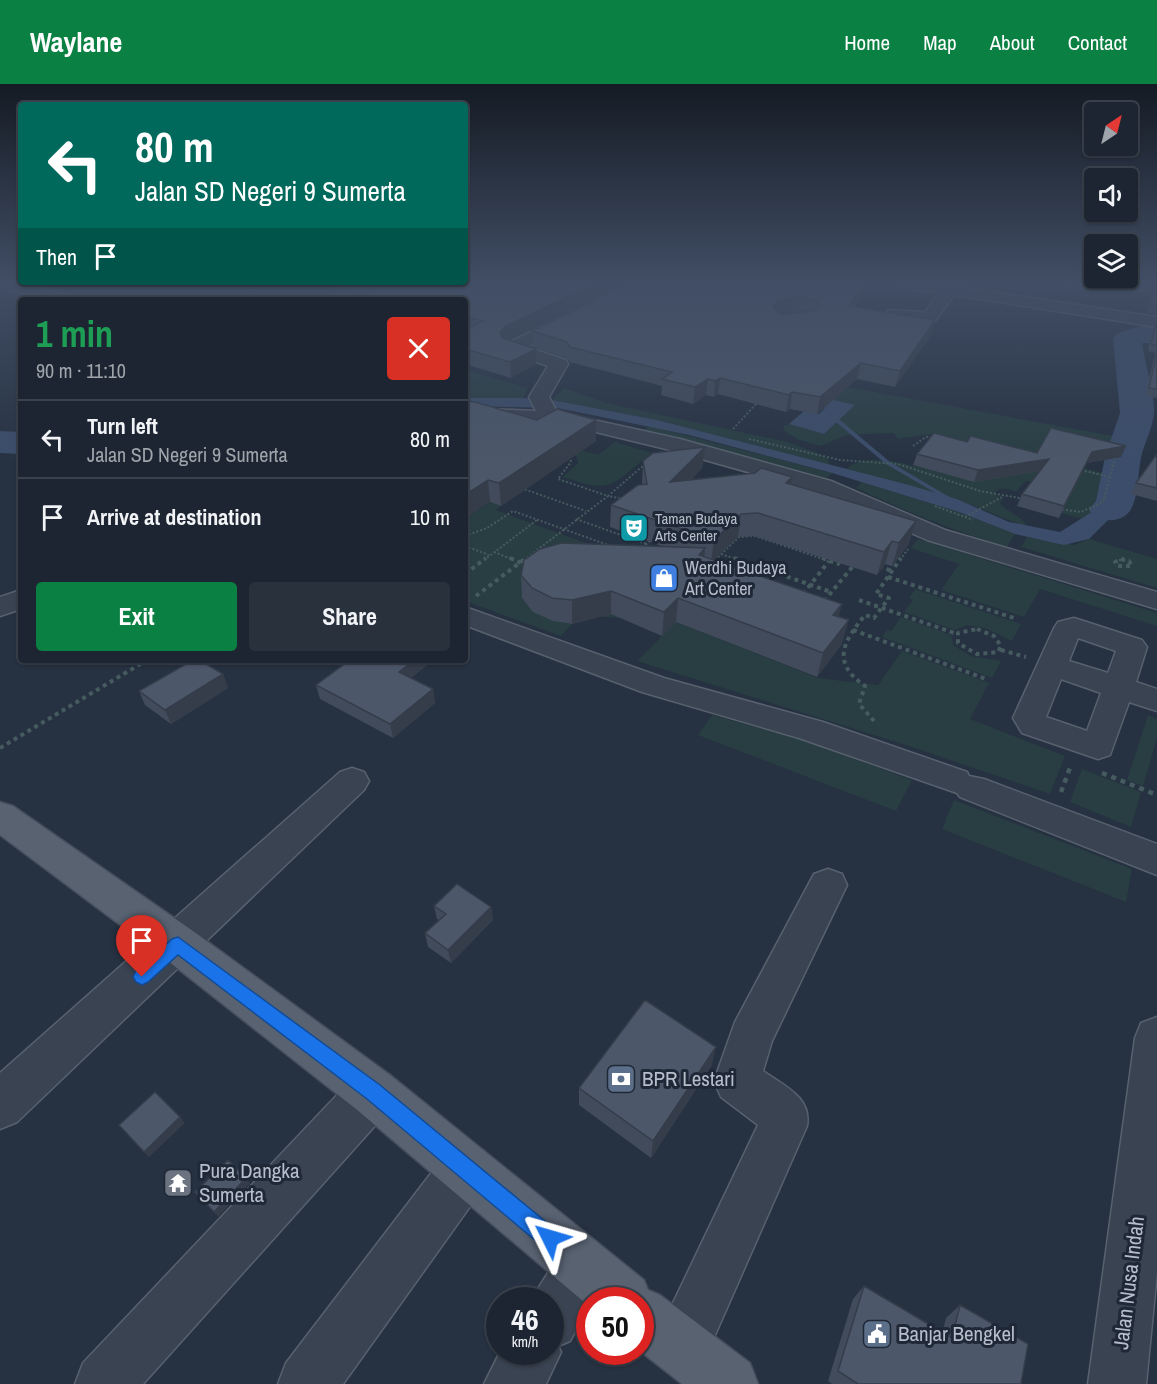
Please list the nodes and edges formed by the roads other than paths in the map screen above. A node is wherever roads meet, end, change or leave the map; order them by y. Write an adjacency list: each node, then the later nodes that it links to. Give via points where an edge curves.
1 (521, 344): 2 (street, via 512,348 559,364)
2 (544, 407): 3 (street); 5 (street, via 807,481 936,535)
3 (468, 414)
4 (18, 599): 7 (street)
5 (1157, 601)
6 (470, 606): 13 (street, via 553,651 653,685 820,733)
7 (0, 608)
8 (1052, 666): 9 (street); 9 (street, via 1068,628 1105,637 1132,647); 9 (street, via 1030,721 1094,747 1100,746)
9 (1120, 688): 10 (street)
10 (1157, 700)
11 (352, 781): 15 (street)
12 (0, 816): 15 (main road)
13 (1157, 860)
14 (828, 885): 23 (street, via 750,1037 737,1081 785,1115 783,1126)
15 (178, 944): 17 (main road); 18 (street)
16 (1157, 1038): 29 (street, Jalan Nusa Indah)
17 (374, 1092): 19 (main road); 25 (street)
18 (0, 1105)
19 (466, 1169): 20 (main road); 26 (street)
20 (583, 1266): 21 (main road); 22 (street)
21 (608, 1287)
22 (564, 1298)
23 (661, 1331): 28 (main road)
24 (524, 1365): 27 (street)
25 (104, 1384)
26 (307, 1384)
27 (513, 1384)
28 (729, 1384)
29 (1117, 1384)

